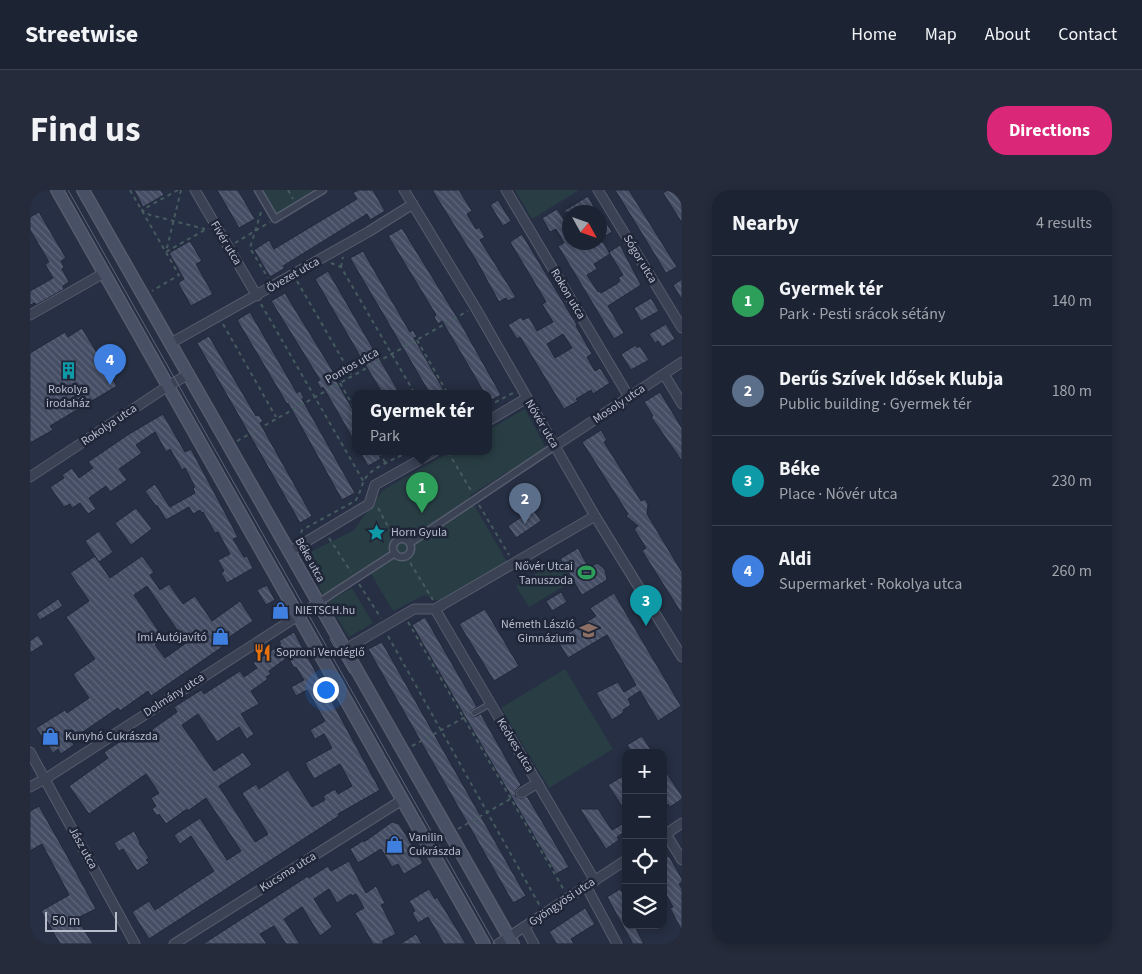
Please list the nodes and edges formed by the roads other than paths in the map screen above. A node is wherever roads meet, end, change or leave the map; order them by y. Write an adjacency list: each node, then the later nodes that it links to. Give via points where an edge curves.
1 (58, 190): 10 (main road)
2 (83, 190): 14 (main road, Béke utca)
3 (195, 190): 11 (street, Fivér utca)
4 (258, 190): 5 (street, via 275,219)
5 (323, 190)
6 (404, 190): 9 (street, Nővér utca)
7 (506, 190): 19 (street, Rokon utca)
8 (598, 190): 13 (street, Sógor utca)
9 (413, 204): 11 (street, Övezet utca); 20 (street, Nővér utca)
10 (104, 273): 12 (street); 18 (main road)
11 (257, 296): 14 (street, Övezet utca)
12 (30, 315)
13 (682, 328)
14 (172, 344): 16 (main road, Béke utca)
15 (682, 362): 17 (street, Mosoly utca)
16 (189, 374): 18 (street, Rokolya utca); 28 (main road, Béke utca)
17 (664, 374): 19 (street, Mosoly utca); 21 (street)
18 (168, 386): 25 (street, Rokolya utca); 32 (main road)
19 (629, 397): 23 (street, Mosoly utca)
20 (527, 398): 22 (street); 23 (street, Nővér utca)
21 (682, 404)
22 (492, 419)
23 (555, 446): 26 (street, Nővér utca); 27 (street)
24 (429, 455): 28 (street, via 375,485 369,504)
25 (30, 477)
26 (595, 516): 31 (street); 34 (street, Nővér utca)
27 (410, 544): 29 (street, via 411,549 406,556); 29 (street, via 404,539 396,541)
28 (289, 552): 30 (main road, Béke utca)
29 (395, 553): 30 (street)
30 (318, 603): 32 (street, Dolmány utca); 33 (main road, Béke utca)
31 (436, 608): 33 (street, via 414,609); 35 (street, Kedves utca)
32 (298, 615): 38 (street, Dolmány utca); 42 (main road)
33 (344, 650): 51 (main road, Béke utca)
34 (682, 657)
35 (490, 704): 36 (lane); 39 (street, Kedves utca)
36 (474, 713)
37 (30, 752): 38 (street, Jász utca)
38 (45, 779): 40 (street, Dolmány utca); 52 (street, Jász utca)
39 (538, 783): 41 (street); 48 (street, Kedves utca)
40 (30, 787)
41 (521, 792)
42 (402, 800): 53 (street, Kucsma utca); 54 (main road)
43 (682, 823): 44 (street)
44 (667, 834)
45 (667, 838): 46 (street)
46 (682, 860)
47 (622, 863): 48 (street, Gyöngyösi utca)
48 (595, 881): 49 (street, Gyöngyösi utca)
49 (586, 886): 50 (street, Gyöngyösi utca); 57 (street)
50 (525, 928): 51 (street, Gyöngyösi utca); 56 (street)
51 (511, 941): 55 (street, Gyöngyösi utca)
52 (135, 944)
53 (174, 944)
54 (484, 944)
55 (498, 944)
56 (534, 944)
57 (617, 944)

